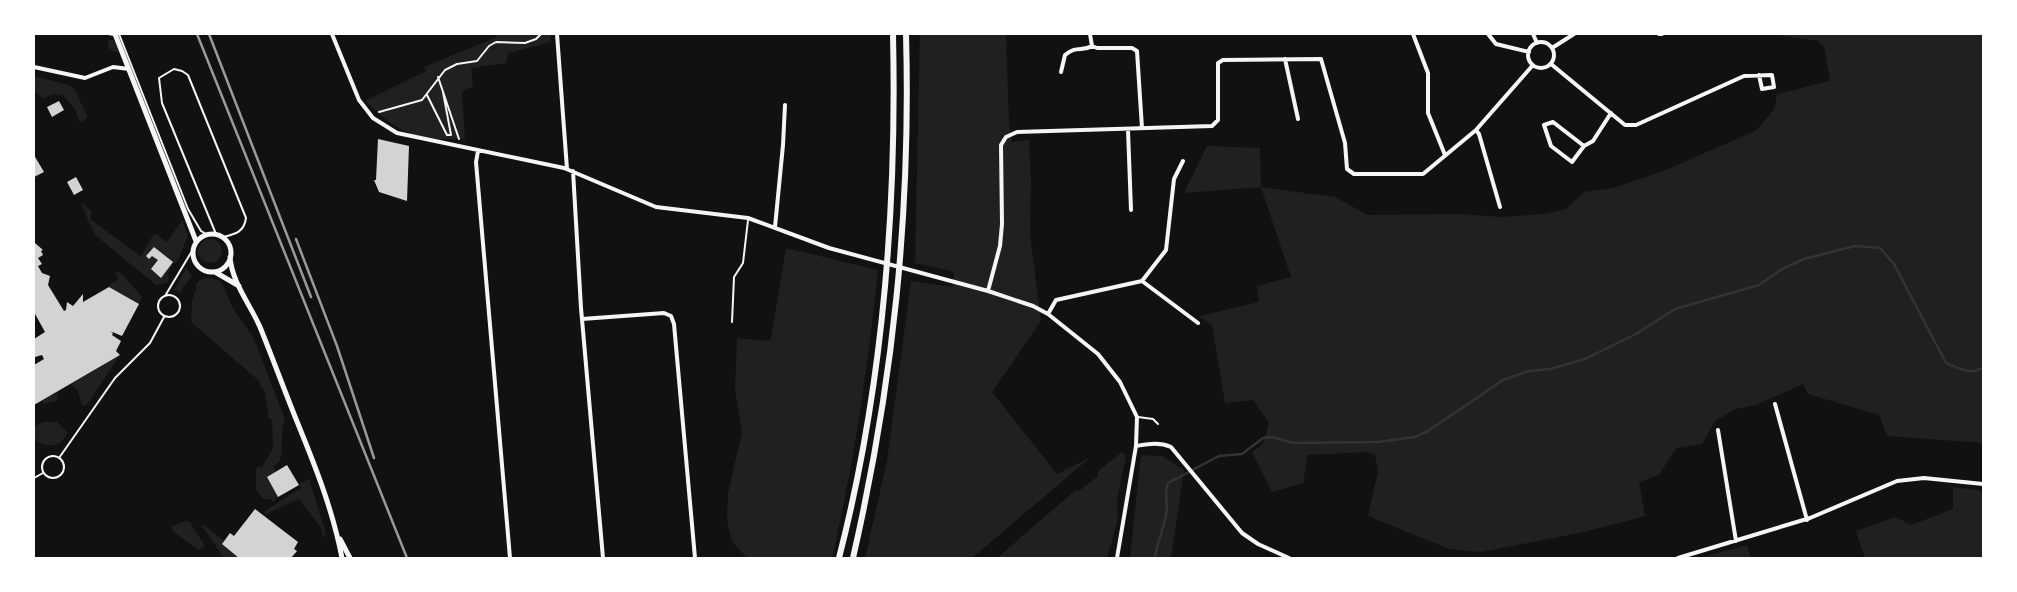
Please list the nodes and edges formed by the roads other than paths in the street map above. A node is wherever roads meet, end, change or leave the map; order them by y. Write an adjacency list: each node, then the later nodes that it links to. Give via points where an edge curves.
1 (108, 34): 2 (lane)
2 (116, 34): 20 (street); 39 (lane, via 188,209 201,232)
3 (332, 34): 30 (street, via 359,100 378,122 397,133)
4 (557, 34): 33 (street)
5 (894, 34): 72 (highway, via 894,127 885,282 867,423)
6 (906, 34): 73 (highway, via 907,131 900,281 879,432)
7 (1090, 34): 13 (street)
8 (1413, 34): 31 (street, via 1428,73 1428,113)
9 (1488, 34): 15 (street, via 1496,44)
10 (1534, 34): 12 (street)
11 (1574, 34): 14 (street)
12 (1537, 43): 14 (street, via 1546,43); 15 (street)
13 (1092, 46): 21 (street, via 1074,48 1064,55); 26 (street, via 1137,50)
14 (1552, 48): 17 (street)
15 (1529, 52): 19 (street)
16 (1285, 59): 25 (street); 26 (street, via 1223,60 1218,63 1218,120 1212,126); 31 (street, via 1321,58 1345,143 1346,169 1354,174 1423,174)
17 (1551, 64): 19 (street, via 1544,68); 24 (street)
18 (34, 66): 20 (street, via 85,78 114,67)
19 (1533, 66): 28 (street)
20 (129, 69): 42 (street)
21 (1062, 72)
22 (1759, 75): 22 (street, via 1772,74 1774,87 1762,89); 24 (street, via 1738,78 1636,125 1625,125)
23 (785, 106): 38 (street)
24 (1611, 114): 29 (street, via 1594,141)
25 (1298, 119)
26 (1142, 128): 27 (street)
27 (1128, 130): 36 (street); 48 (street, via 1017,132 1006,137 1001,155 1000,246)
28 (1476, 130): 31 (street); 35 (street)
29 (1584, 146): 29 (street, via 1572,162 1551,146 1544,125 1553,122)
30 (478, 151): 33 (street); 69 (street, via 476,162)
31 (1446, 155)
32 (1183, 162): 46 (street, via 1174,179 1166,250)
33 (567, 169): 34 (street)
34 (573, 171): 37 (street, via 656,207); 52 (street)
35 (1500, 208)
36 (1131, 210)
37 (748, 218): 38 (street); 53 (lane, via 743,263 734,277)
38 (775, 227): 48 (street, via 829,248)
39 (206, 234): 40 (street); 42 (street)
40 (216, 234): 41 (street); 41 (lane, via 162,103 160,78 174,69 188,75 246,218 241,231)
41 (223, 237): 44 (street, via 229,244)
42 (196, 241): 43 (street)
43 (192, 251): 45 (street, via 200,268); 49 (lane)
44 (230, 257): 45 (street, via 225,267); 47 (street)
45 (215, 272): 47 (street)
46 (1142, 281): 50 (street, via 1056,300); 54 (street)
47 (239, 286): 65 (street, via 261,332)
48 (988, 291): 50 (street)
49 (164, 296): 51 (lane, via 158,305); 51 (lane, via 173,296 180,306 174,316)
50 (1048, 314): 56 (street, via 1098,354 1120,382)
51 (164, 317): 60 (lane, via 150,343 115,378)
52 (582, 319): 70 (street); 71 (street, via 664,313 671,316)
53 (732, 322)
54 (1198, 323)
55 (1775, 404): 64 (street)
56 (1137, 417): 57 (lane, via 1153,419); 59 (street)
57 (1158, 424)
58 (1718, 430): 66 (street)
59 (1136, 446): 74 (street); 75 (street, via 1164,444 1178,453 1242,533)
60 (59, 458): 61 (lane, via 53,456 44,460); 61 (lane, via 64,467 60,476 50,478)
61 (43, 473): 62 (lane)
62 (34, 478)
63 (1983, 484): 64 (street, via 1924,478 1898,481)
64 (1807, 520): 66 (street)
65 (338, 535): 67 (street); 68 (street)
66 (1736, 541): 76 (street)
67 (342, 558)
68 (350, 558)
69 (510, 558)
70 (603, 558)
71 (695, 558)
72 (839, 558)
73 (853, 558)
74 (1117, 558)
75 (1289, 558)
76 (1678, 558)

